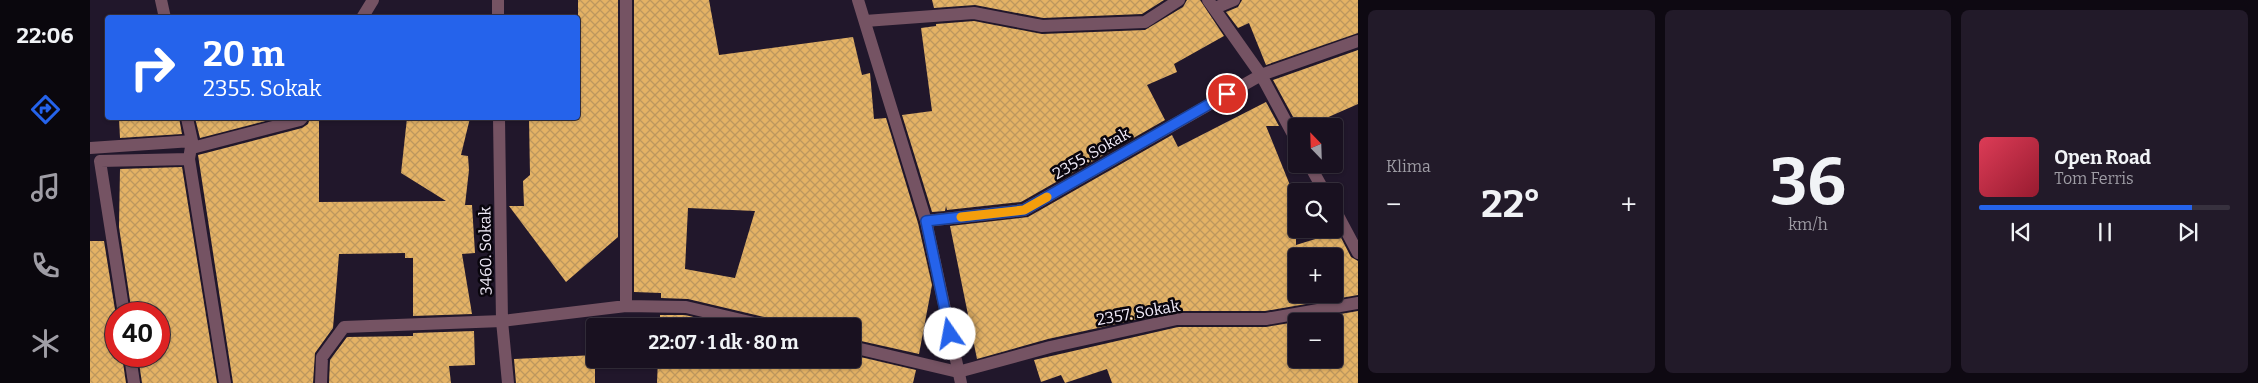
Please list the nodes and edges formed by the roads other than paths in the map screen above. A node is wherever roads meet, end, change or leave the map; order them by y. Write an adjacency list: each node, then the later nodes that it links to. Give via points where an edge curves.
1 (161, 0): 9 (street)
2 (373, 0): 10 (street)
3 (498, 0): 11 (street)
4 (626, 0): 26 (street)
5 (858, 0): 12 (street)
6 (1178, 0): 12 (street, via 1145,22 1042,26 974,13)
7 (1234, 0): 8 (street)
8 (1211, 4): 14 (street)
9 (164, 15)
10 (364, 15)
11 (498, 15)
12 (865, 21): 21 (street)
13 (1358, 41): 14 (street, 2355. Sokak)
14 (1261, 75): 18 (street); 21 (street, 2355. Sokak, via 1024,210)
15 (187, 120): 20 (street)
16 (300, 120): 20 (street)
17 (500, 120): 28 (street, 3460. Sokak)
18 (1288, 125)
19 (90, 148): 20 (street)
20 (191, 149): 24 (street, via 100,161); 33 (street)
21 (926, 221): 31 (street)
22 (1343, 225): 23 (street)
23 (1358, 253)
24 (122, 302)
25 (1358, 303): 31 (street, 2357. Sokak, via 1266,319 1177,319 1050,347)
26 (626, 306): 27 (street, via 686,307); 28 (street)
27 (732, 318)
28 (502, 321): 34 (street, via 344,327 322,356); 35 (street, 3460. Sokak)
29 (861, 350): 31 (street)
30 (132, 367): 32 (street)
31 (959, 378)
32 (134, 383)
33 (225, 383)
34 (321, 383)
35 (508, 383)

